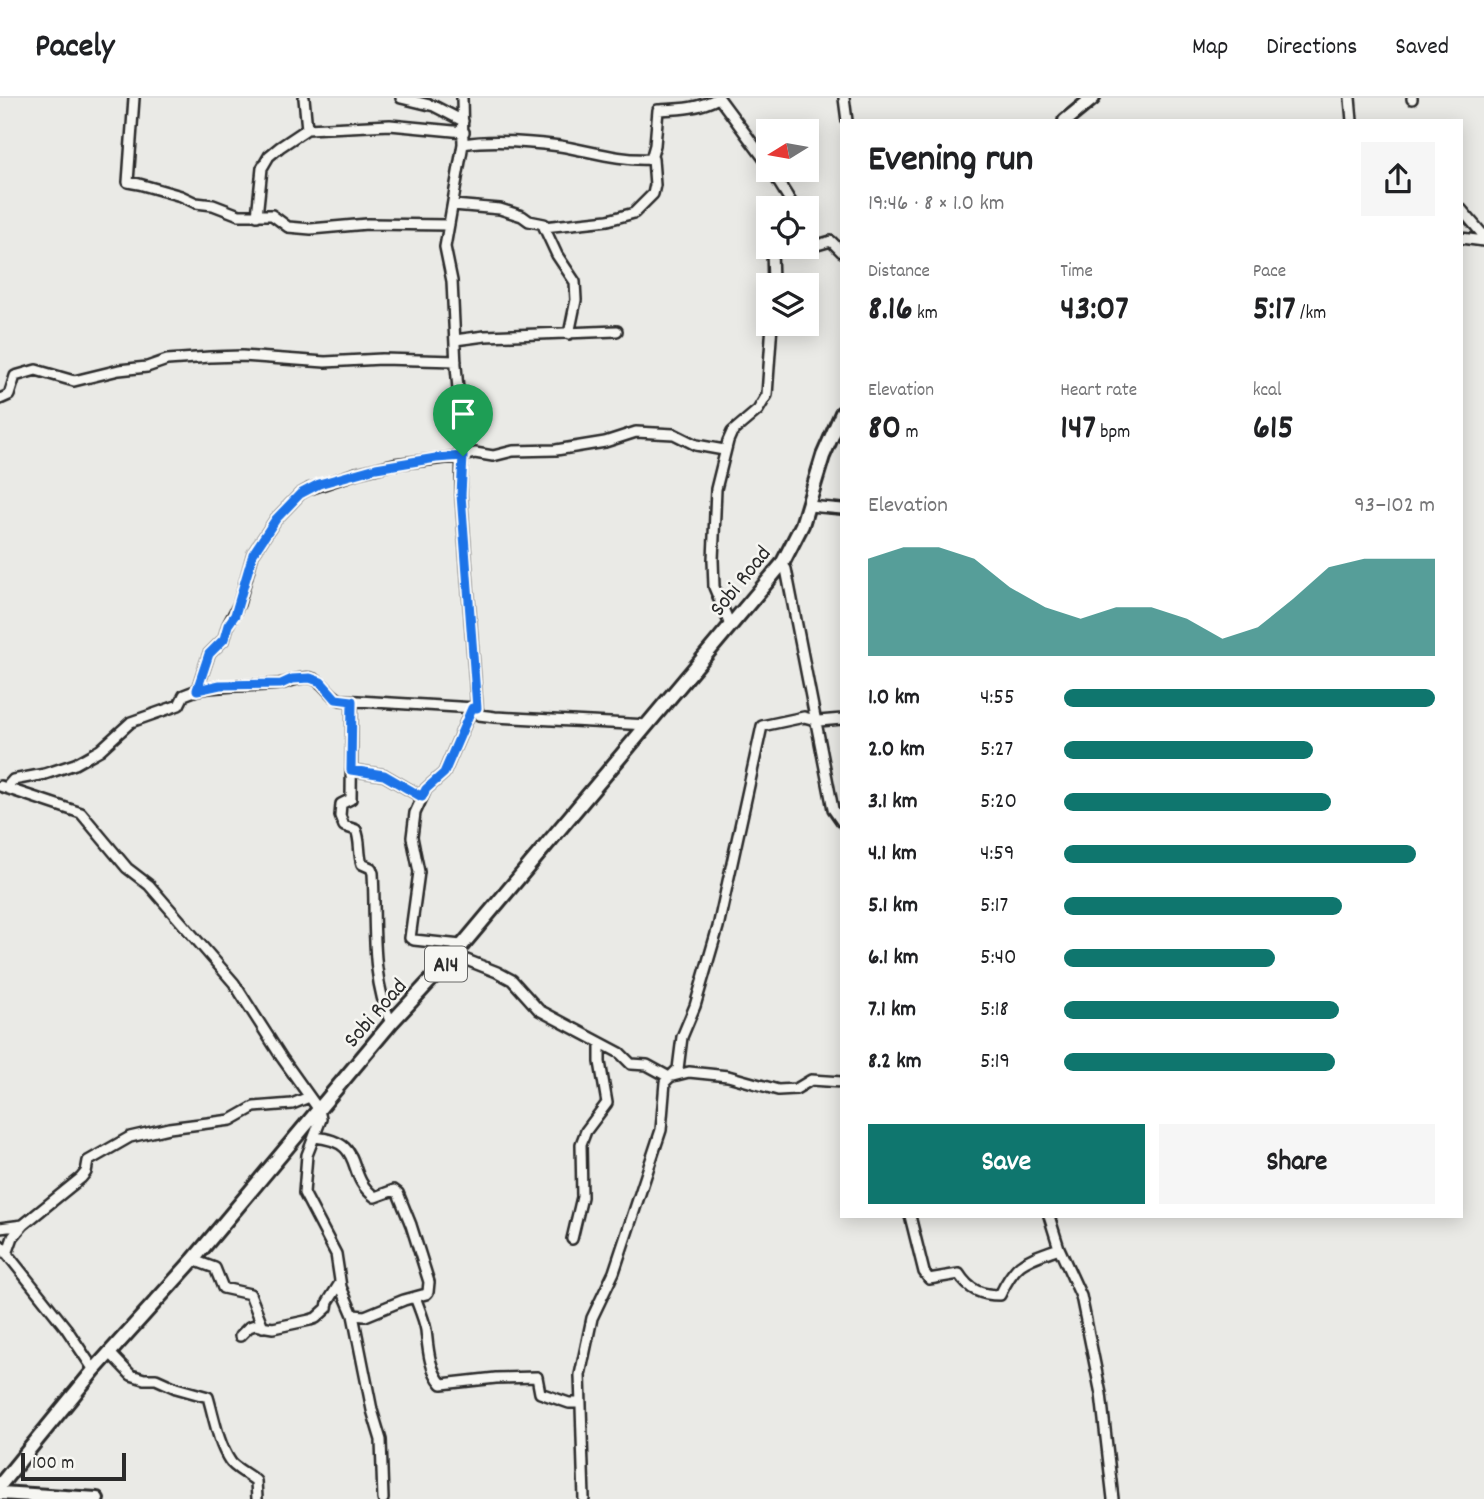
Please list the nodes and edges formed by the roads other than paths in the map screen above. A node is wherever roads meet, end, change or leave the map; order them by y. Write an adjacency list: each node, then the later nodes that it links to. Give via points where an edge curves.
1 (134, 98): 19 (street, via 128,182 239,215)
2 (304, 98): 13 (street)
3 (401, 98): 12 (street, via 434,106)
4 (462, 98): 12 (street)
5 (718, 98): 15 (street); 16 (street, via 688,109 658,110)
6 (844, 98): 10 (street)
7 (1093, 98): 9 (highway)
8 (1350, 98): 11 (street)
9 (1072, 118)
10 (847, 119)
11 (1352, 119)
12 (463, 127): 13 (street); 14 (street)
13 (307, 129): 19 (street, via 269,156 262,168)
14 (463, 144): 16 (street, via 483,140 560,146); 17 (street)
15 (756, 148)
16 (653, 159): 21 (street, via 653,194 634,213)
17 (453, 205): 20 (street); 21 (street, via 500,209)
18 (1463, 212): 23 (street)
19 (257, 216): 20 (street, via 272,215 288,227 311,229 367,223)
20 (449, 225): 29 (street, via 445,254 452,281)
21 (544, 227): 27 (street, via 575,282)
22 (1463, 239): 23 (street)
23 (1484, 239)
24 (819, 244): 25 (street, via 831,241)
25 (840, 250)
26 (617, 331): 27 (street)
27 (569, 334): 29 (street)
28 (771, 336): 33 (street, via 768,395 732,432)
29 (455, 340): 30 (street)
30 (456, 361): 31 (street, via 325,362 242,356 167,359 74,381 36,370 15,376 9,395); 34 (street)
31 (0, 399)
32 (840, 418): 35 (highway, Sobi Road / A14)
33 (724, 450): 34 (street, via 696,445 674,434 636,432 556,450); 38 (street, via 716,489 713,560 715,587)
34 (463, 456): 39 (street, via 376,468 300,494 253,554 235,615 224,639 209,654); 41 (street, via 461,495)
35 (809, 506): 36 (street); 37 (highway, Sobi Road / A14)
36 (840, 509)
37 (782, 564): 38 (highway, Sobi Road / A14); 42 (street)
38 (730, 625): 44 (highway, Sobi Road / A14)
39 (197, 690): 40 (street, via 310,678 321,682 336,699); 46 (street, via 184,695 179,705 131,722 90,757)
40 (352, 701): 41 (street); 45 (street)
41 (474, 708): 44 (street, via 479,715 495,717); 47 (street, via 444,773)
42 (814, 719): 43 (street); 48 (street, via 833,809); 52 (street, via 804,716 762,726 718,927 682,1037 678,1069)
43 (840, 719)
44 (648, 725): 49 (highway, Sobi Road / A14)
45 (351, 770): 47 (street, via 384,775); 50 (street, via 351,799 341,804 340,816 344,826 356,830 362,863 373,873 378,983)
46 (3, 787): 54 (street, via 81,813 226,974)
47 (422, 797): 49 (street, via 411,832 419,872 410,938)
48 (840, 818)
49 (457, 950): 50 (highway, Sobi Road / A14); 51 (street, via 512,980 539,1010)
50 (391, 1023): 55 (highway, Sobi Road / A14)
51 (600, 1044): 52 (street, via 631,1064 647,1065); 61 (street, via 607,1103 581,1144 582,1197)
52 (669, 1077): 53 (street, via 689,1072 728,1076 778,1090 796,1089 811,1080); 73 (street, via 661,1130 614,1272 592,1318)
53 (840, 1082)
54 (309, 1097): 55 (street); 59 (street, via 292,1104 254,1107 232,1120 130,1137 88,1161 81,1178)
55 (318, 1110): 56 (street, via 321,1119); 65 (highway, Sobi Road / A14)
56 (314, 1138): 66 (street, via 305,1165 304,1192 336,1254); 67 (street, via 335,1140 344,1147 375,1197 394,1191 402,1198 429,1282 428,1292)
57 (910, 1218): 63 (street, via 929,1279 959,1274 968,1288 988,1295 1000,1295 1010,1273 1023,1261)
58 (1050, 1218): 63 (street)
59 (23, 1225): 60 (street); 64 (street)
60 (0, 1228)
61 (572, 1239)
62 (0, 1245): 64 (street)
63 (1059, 1248): 80 (street, via 1081,1296 1101,1394)
64 (7, 1254): 72 (street)
65 (193, 1260): 69 (street, via 215,1268 223,1288 250,1294); 71 (highway, Sobi Road / A14)
66 (341, 1283): 68 (street); 69 (street, via 316,1318)
67 (415, 1297): 68 (street, via 365,1316); 73 (street, via 434,1371 442,1384 537,1377 540,1393)
68 (353, 1315): 78 (street, via 381,1440)
69 (263, 1326): 70 (street, via 249,1327)
70 (240, 1336)
71 (110, 1353): 72 (highway, Sobi Road / A14); 77 (street, via 131,1375 208,1397 230,1463 256,1481)
72 (94, 1370): 74 (highway, Sobi Road / A14)
73 (579, 1403): 79 (street)
74 (0, 1485)
75 (0, 1493): 76 (highway)
76 (97, 1499)
77 (257, 1499)
78 (383, 1499)
79 (584, 1499)
80 (1113, 1499)

